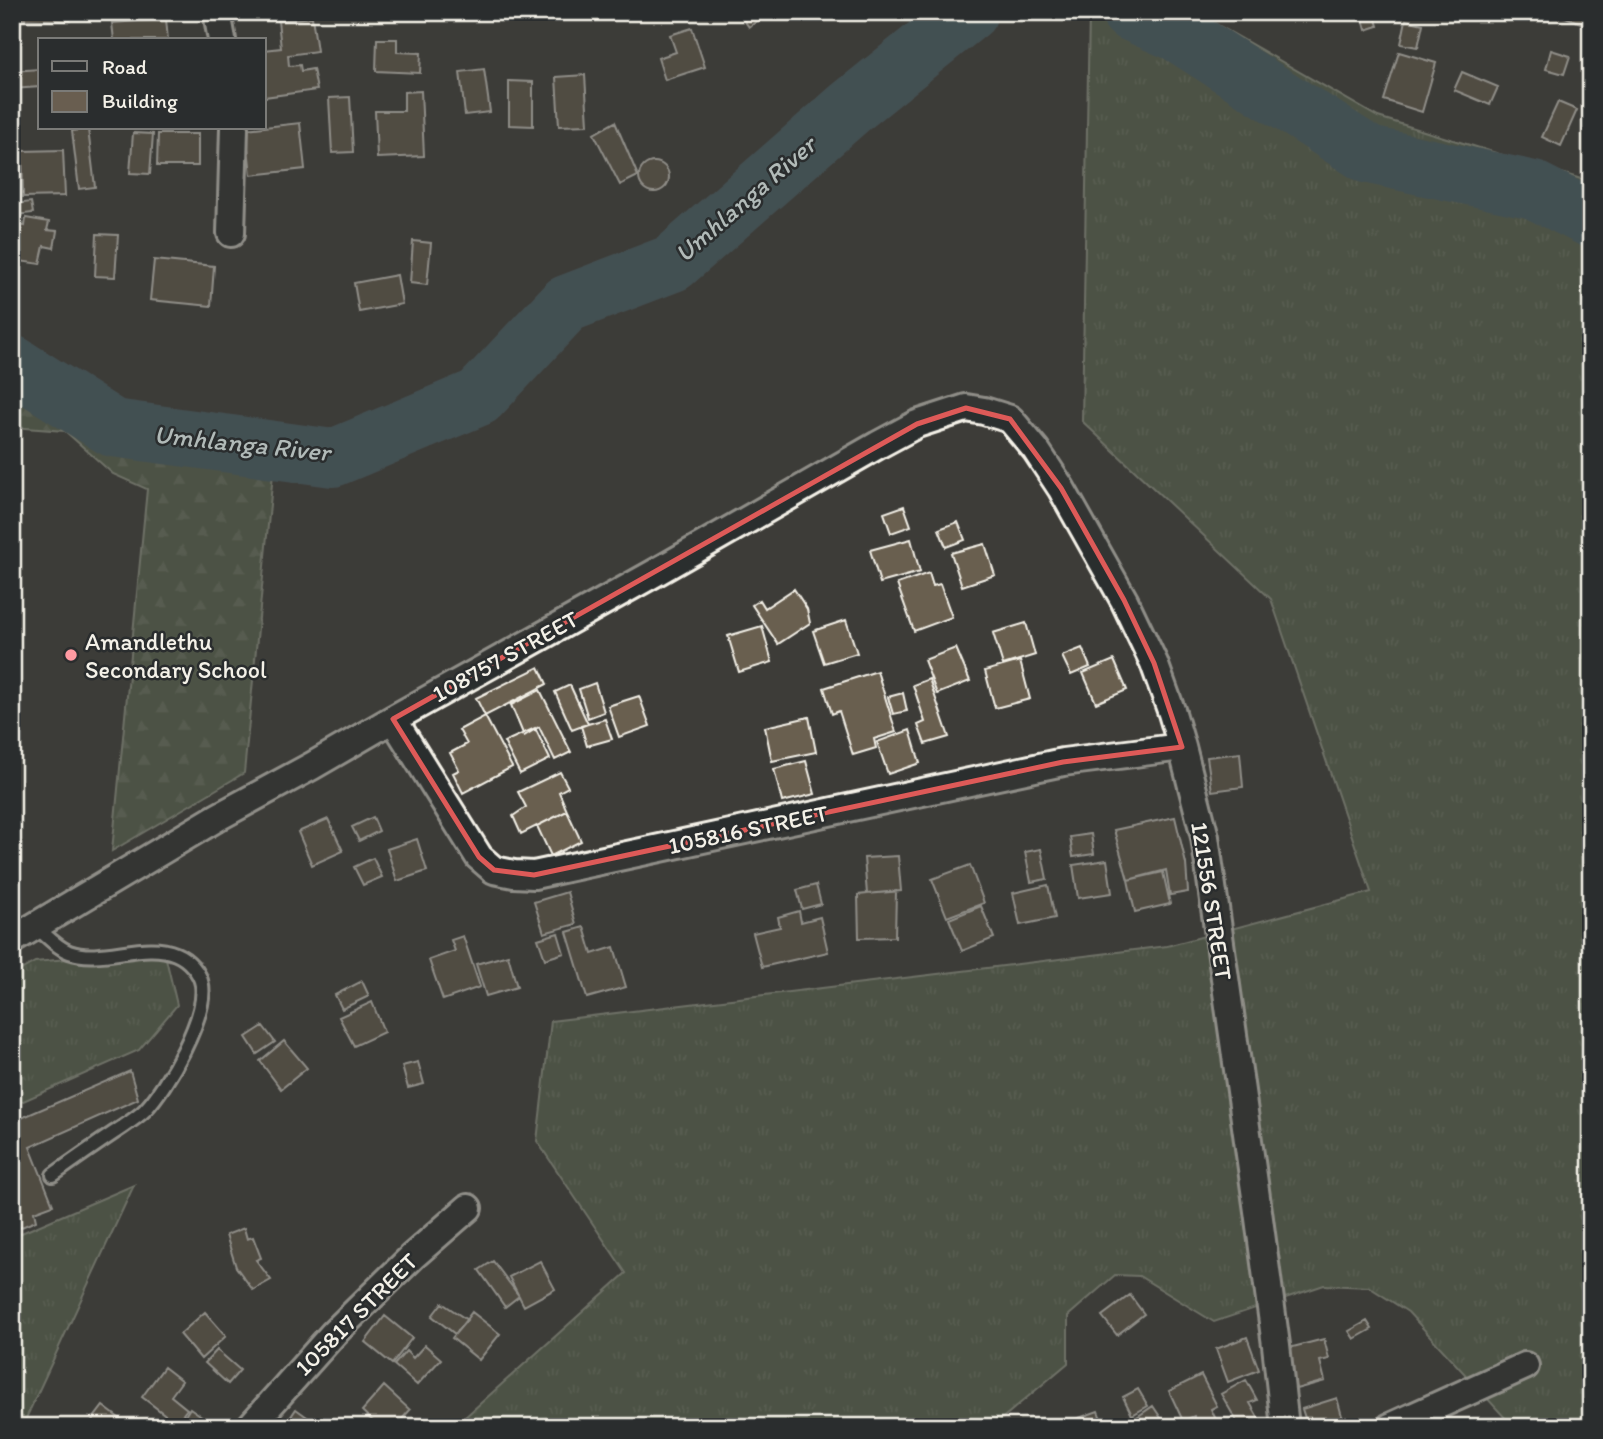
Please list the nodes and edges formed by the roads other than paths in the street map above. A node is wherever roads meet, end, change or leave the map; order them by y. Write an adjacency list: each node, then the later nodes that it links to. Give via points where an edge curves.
1 (217, 12): 2 (street)
2 (222, 38)
3 (234, 130): 4 (street)
4 (231, 233)
5 (1010, 419): 6 (street, 108757 STREET, via 966,408 917,424); 7 (street, 121556 STREET, via 1062,488 1124,600 1154,663)
6 (393, 719): 7 (street, 105816 STREET, via 479,857 494,870 534,875 1063,762); 8 (street, 108757 STREET)
7 (1182, 747): 14 (street, 121556 STREET, via 1205,837)
8 (35, 926): 9 (street, 108757 STREET); 10 (lane, via 71,953 164,950 178,954 199,973 202,984 198,1018 185,1048 144,1111)
9 (12, 940)
10 (53, 1175)
11 (468, 1208): 13 (street, 105817 STREET, via 334,1333)
12 (1525, 1366): 15 (street)
13 (250, 1427)
14 (1285, 1427)
15 (1390, 1427)

